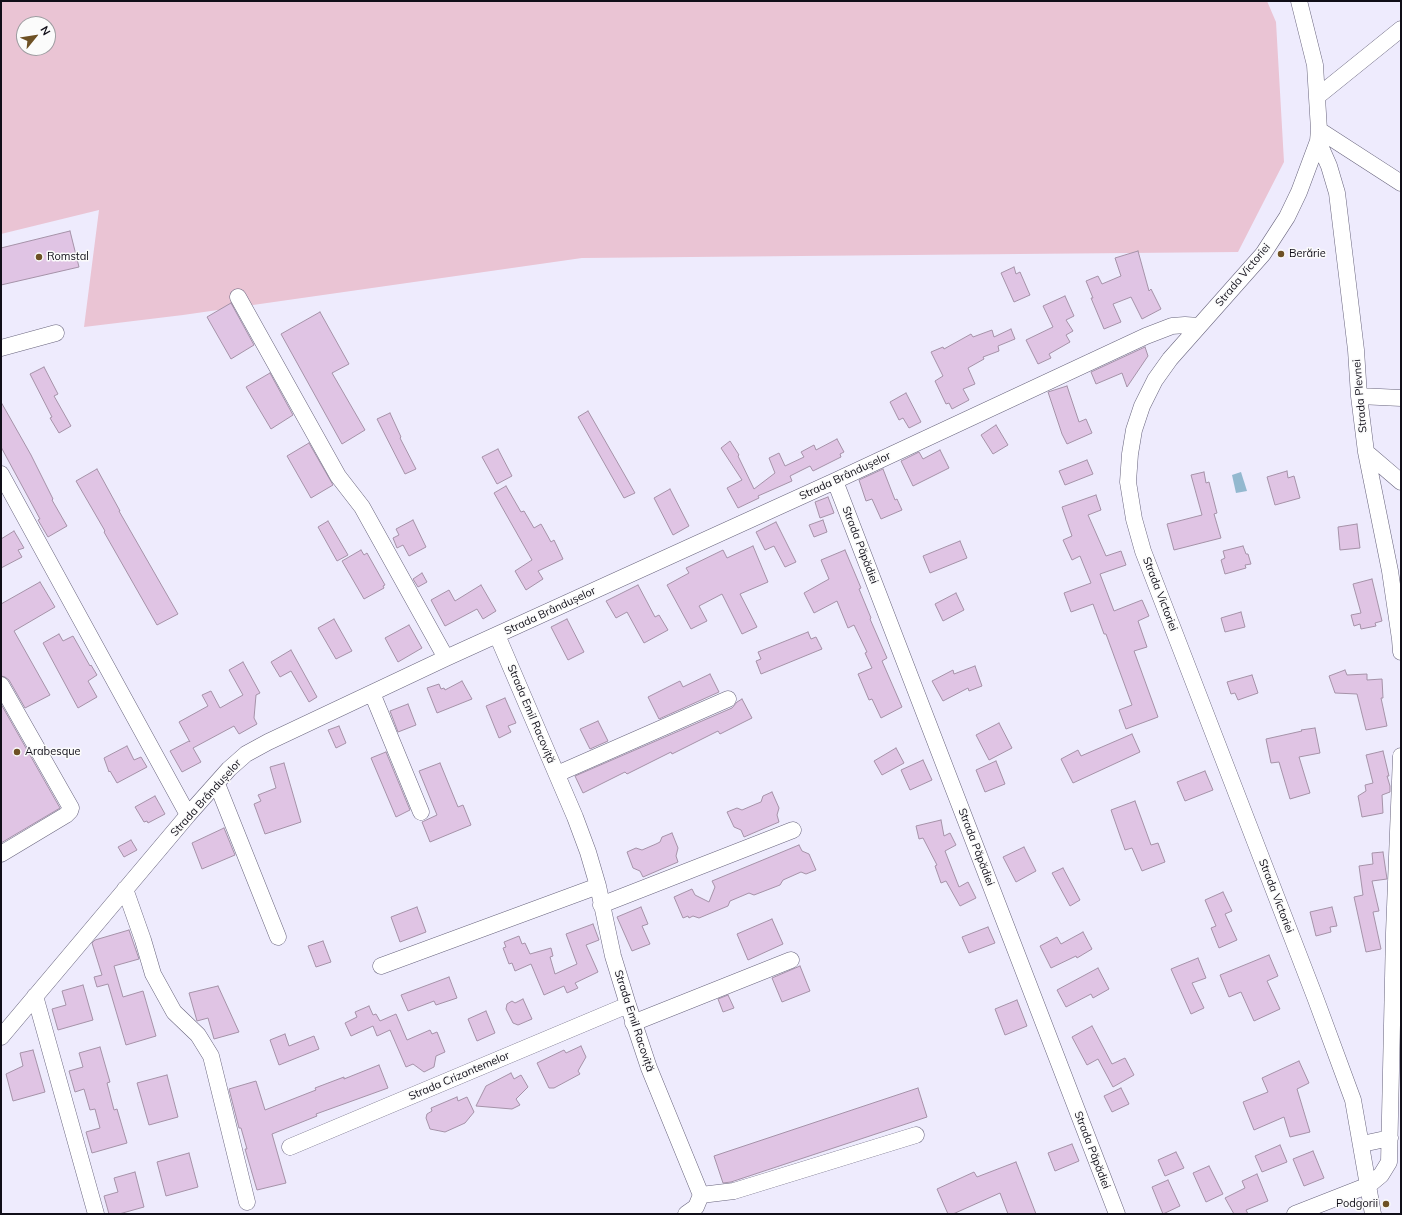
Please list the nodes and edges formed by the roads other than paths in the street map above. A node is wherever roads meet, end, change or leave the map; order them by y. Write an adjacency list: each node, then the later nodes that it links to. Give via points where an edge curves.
1 (1299, 1): 3 (street, Strada Victoriei, via 1315,65)
2 (1401, 29): 3 (street)
3 (1318, 96): 4 (street, Strada Victoriei)
4 (1318, 135): 5 (street); 7 (street, Strada Victoriei, via 1299,192 1287,217 1263,254); 10 (street, Strada Plevnei, via 1337,193)
5 (1401, 183)
6 (238, 297): 18 (street, via 338,476 362,507)
7 (1198, 326): 14 (street, Strada Brândușelor, via 1172,326 1146,336); 42 (street, Strada Victoriei, via 1155,380 1134,430 1128,482 1134,519 1143,551 1353,1100)
8 (56, 333): 9 (street)
9 (1, 348)
10 (1359, 396): 11 (street); 12 (street, Strada Plevnei)
11 (1401, 398)
12 (1366, 452): 15 (street); 17 (street, Strada Plevnei, via 1390,571)
13 (1, 474): 26 (street)
14 (835, 481): 16 (street, Strada Brândușelor); 49 (street, Strada Păpădiei)
15 (1401, 482)
16 (497, 635): 18 (street, Strada Brândușelor); 23 (street, Strada Emil Racoviță)
17 (1401, 652)
18 (446, 658): 20 (street, Strada Brândușelor)
19 (1, 685): 28 (street, via 71,808 66,815)
20 (372, 693): 24 (street, Strada Brândușelor, via 246,754); 25 (street)
21 (728, 699): 23 (street)
22 (1401, 756): 32 (street)
23 (557, 774): 29 (street, Strada Emil Racoviță, via 588,852)
24 (217, 784): 26 (street, Strada Brândușelor); 33 (street)
25 (421, 812)
26 (188, 815): 30 (street, Strada Brândușelor)
27 (792, 830): 31 (street)
28 (1, 854)
29 (598, 886): 31 (street, Strada Emil Racoviță); 35 (street)
30 (125, 889): 36 (street, Strada Brândușelor); 46 (street, via 153,974 174,1012 198,1036 211,1056)
31 (601, 906): 37 (street, Strada Emil Racoviță)
32 (1397, 932): 41 (street)
33 (278, 938)
34 (791, 960): 38 (street)
35 (381, 966)
36 (35, 996): 39 (street, Strada Brândușelor); 47 (street)
37 (628, 1006): 38 (street, Strada Emil Racoviță); 43 (street, Strada Crizantemelor)
38 (634, 1023): 45 (street, Strada Emil Racoviță, via 649,1068)
39 (1, 1037)
40 (916, 1134): 45 (street, via 734,1191)
41 (1390, 1138): 42 (street); 44 (street, via 1389,1162 1381,1175)
42 (1362, 1144): 44 (street, Strada Victoriei)
43 (290, 1147)
44 (1369, 1185): 50 (street); 51 (street, Strada Victoriei)
45 (702, 1195): 48 (street, via 696,1207)
46 (247, 1202)
47 (96, 1214)
48 (686, 1214)
49 (1117, 1214)
50 (1295, 1214)
51 (1373, 1214)

